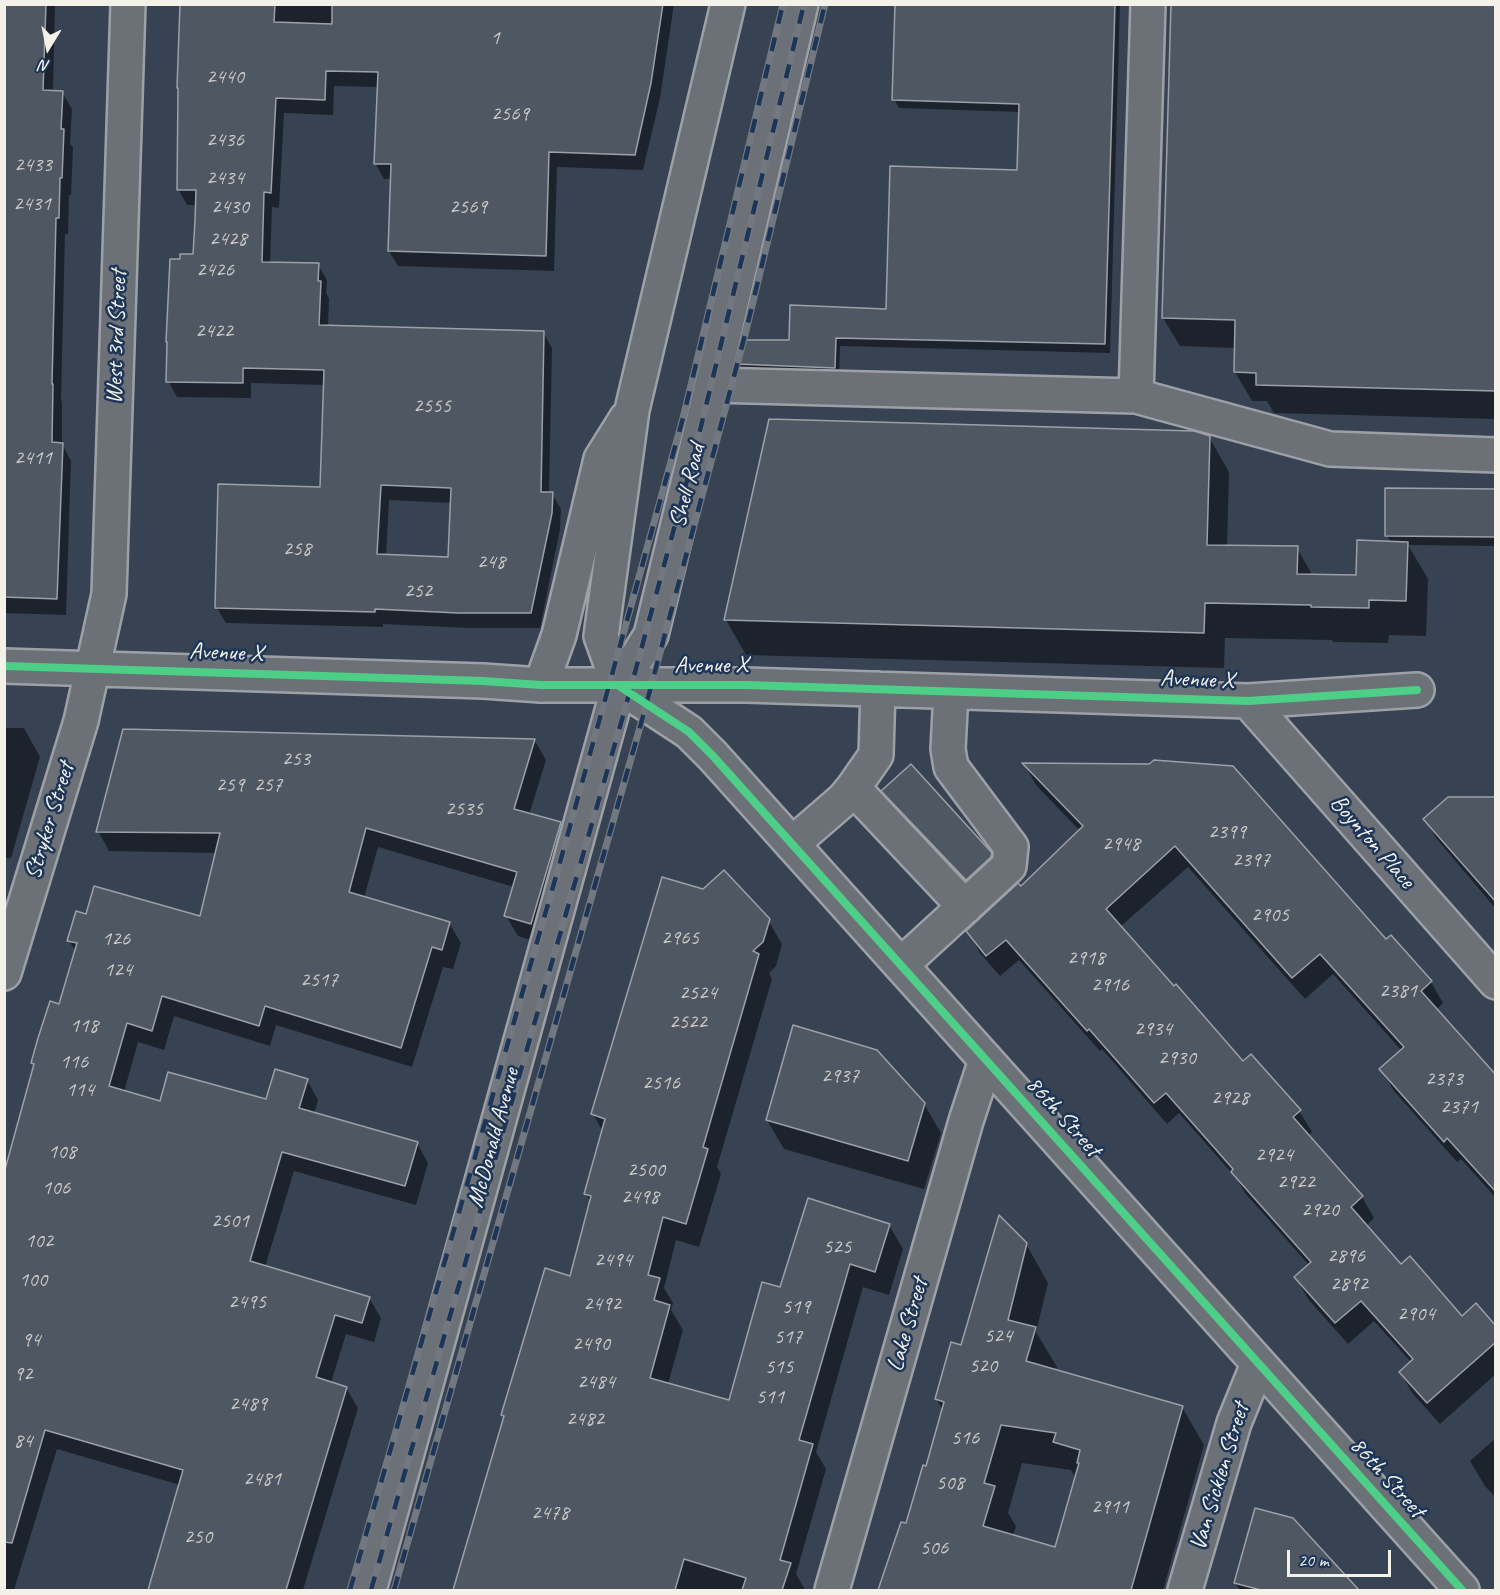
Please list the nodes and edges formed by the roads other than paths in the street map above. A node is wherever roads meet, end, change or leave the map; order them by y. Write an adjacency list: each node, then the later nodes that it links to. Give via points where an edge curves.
1 (128, 4): 10 (main road, West 3rd Street, via 109,594)
2 (728, 4): 7 (main road)
3 (801, 4): 5 (main road, Shell Road)
4 (1148, 4): 6 (main road)
5 (712, 385): 6 (main road); 12 (main road, Shell Road, via 651,634)
6 (1136, 396): 8 (main road, via 1330,449)
7 (632, 410): 11 (main road, via 601,459 559,635); 12 (main road, via 601,636)
8 (1496, 455)
9 (4, 666): 10 (main road, Avenue X)
10 (92, 668): 11 (main road, Avenue X); 21 (main road, Stryker Street, via 81,721)
11 (541, 685): 12 (main road, Avenue X)
12 (619, 686): 13 (main road, Avenue X); 18 (main road, 86th Street, via 689,732); 25 (main road, McDonald Avenue)
13 (878, 689): 15 (main road, Avenue X); 17 (main road, via 876,755)
14 (1417, 690): 16 (main road, Avenue X)
15 (951, 692): 16 (main road, Avenue X); 19 (main road, via 951,767 1011,847 1009,866)
16 (1248, 701): 22 (main road, Boynton Place)
17 (853, 788): 18 (main road); 19 (main road)
18 (792, 844): 20 (main road, 86th Street)
19 (965, 907): 20 (main road)
20 (901, 965): 23 (main road, 86th Street)
21 (4, 973)
22 (1496, 982)
23 (986, 1060): 24 (main road, 86th Street); 26 (main road, Lake Street)
24 (1258, 1364): 27 (main road, Van Sicklen Street, via 1234,1423); 28 (main road, 86th Street)
25 (369, 1590)
26 (832, 1590)
27 (1185, 1590)
28 (1462, 1590)

